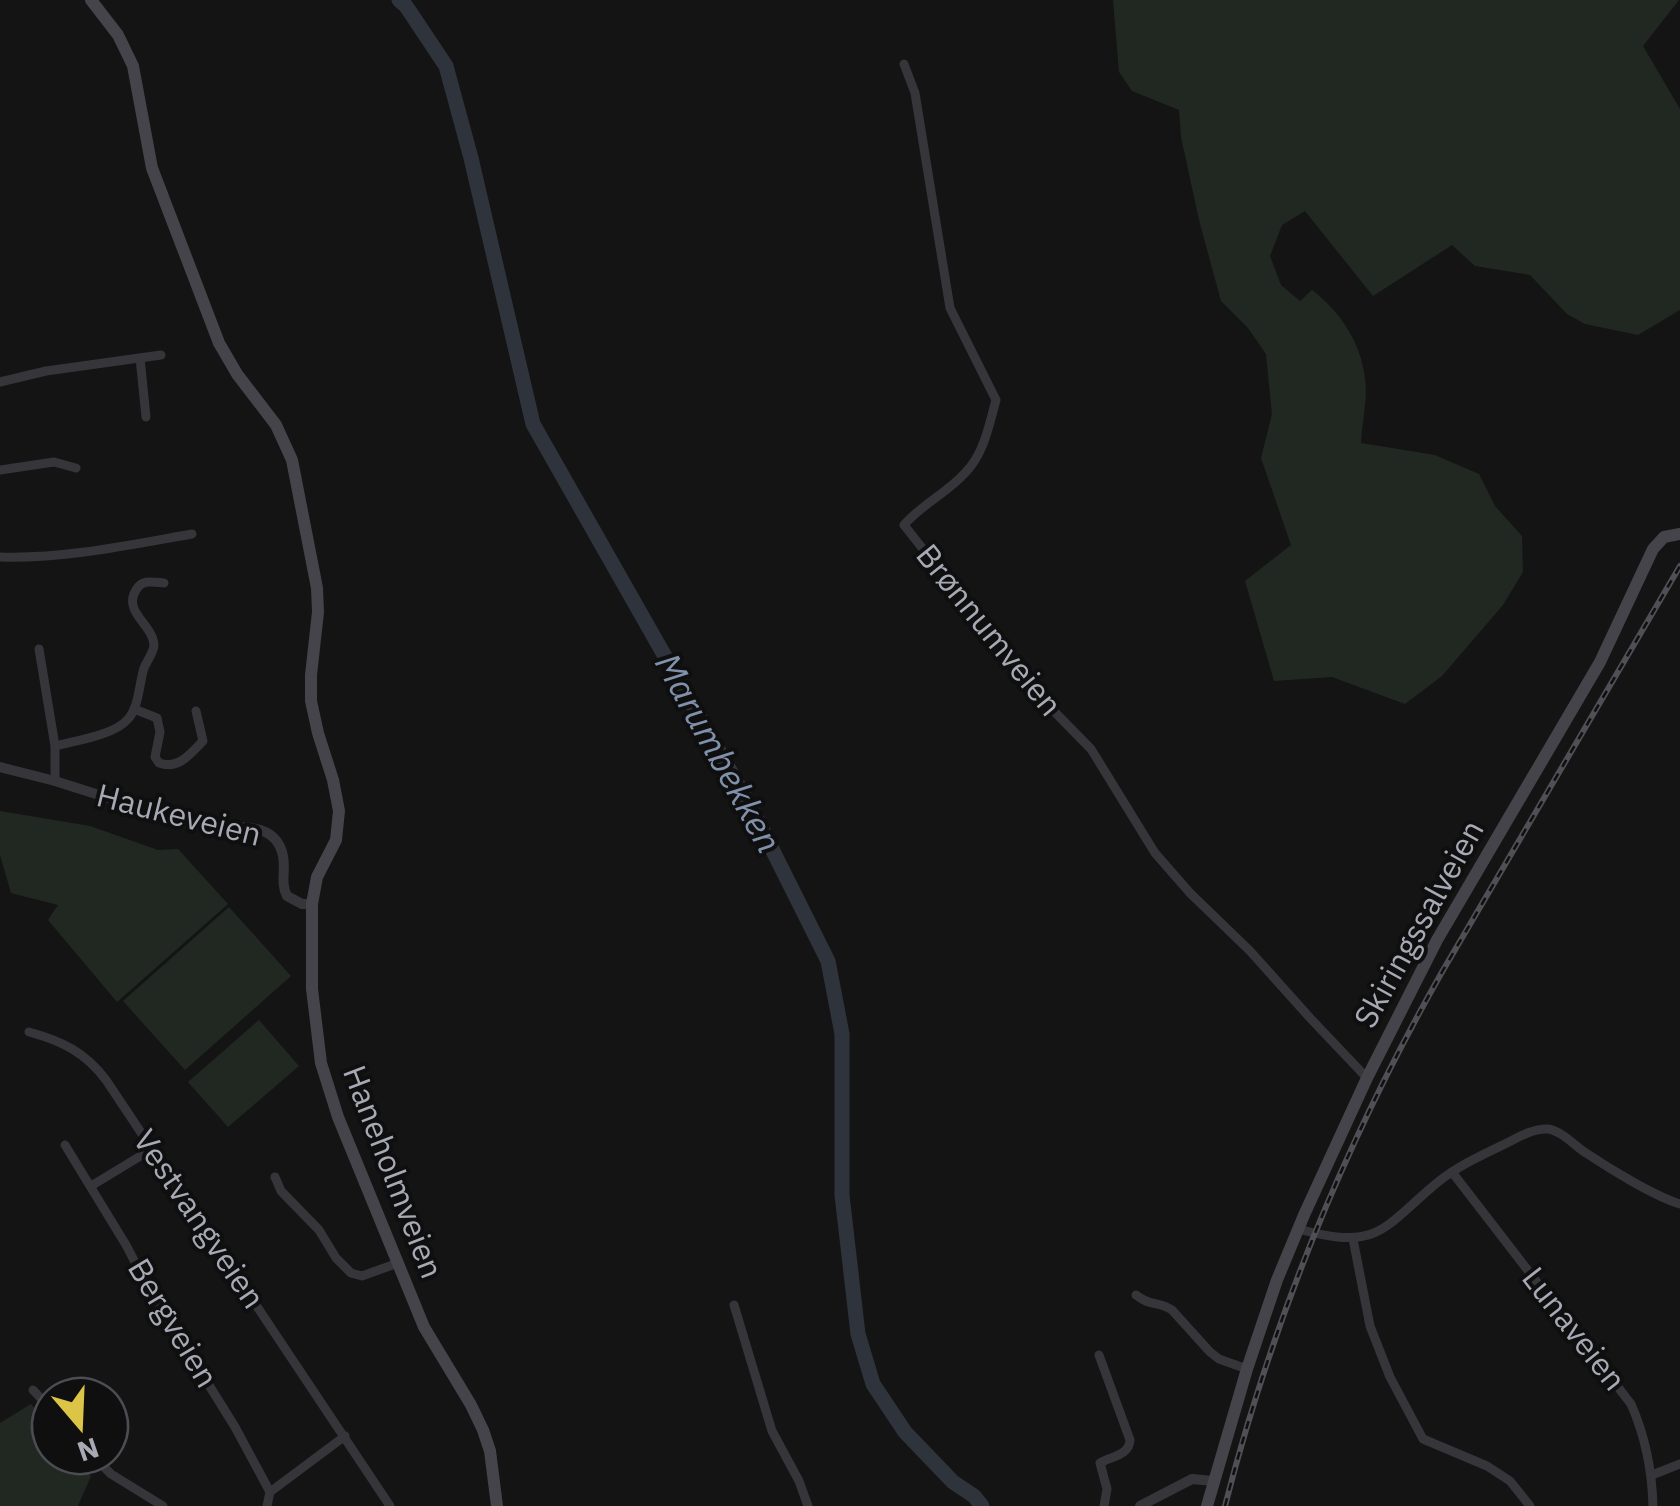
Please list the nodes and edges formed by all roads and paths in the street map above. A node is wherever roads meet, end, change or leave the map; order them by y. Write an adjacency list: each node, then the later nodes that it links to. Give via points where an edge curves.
1 (91, 0): 19 (main road, Haneholmveien, via 132,66 152,168 219,343 276,425 294,468 318,588 311,701 339,820)
2 (904, 64): 21 (street, Brønnumveien, via 916,92 950,308 996,400 986,438 965,474 904,524 1039,696 1091,749 1155,853)
3 (161, 355): 4 (street)
4 (140, 358): 5 (street); 6 (street)
5 (0, 382)
6 (146, 417)
7 (76, 468): 8 (street, via 54,462)
8 (0, 470)
9 (192, 534): 11 (street)
10 (1680, 534): 21 (main road, Skiringssalveien, via 1664,537 1653,550 1600,662 1437,940)
11 (0, 557)
12 (164, 583): 14 (street, via 142,584 132,598 154,646)
13 (39, 648): 16 (street)
14 (134, 709): 15 (street, via 157,718 155,756 170,766 203,741); 16 (street, via 115,729)
15 (196, 711)
16 (56, 746): 18 (street)
17 (0, 768): 18 (street, Haukeveien)
18 (55, 781): 19 (street, Haukeveien, via 184,822 266,832 282,852 287,896)
19 (312, 904): 30 (main road, Haneholmveien, via 313,1013 321,1063)
20 (28, 1032): 23 (street, Vestvangveien, via 64,1043 96,1067)
21 (1367, 1078): 28 (main road, Skiringssalveien)
22 (66, 1145): 26 (street, Bergveien)
23 (152, 1149): 26 (street); 35 (street, Vestvangveien)
24 (1452, 1172): 27 (street, via 1548,1129); 29 (street, via 1389,1226); 37 (street, Lunaveien, via 1631,1404)
25 (275, 1177): 30 (street, via 352,1273 362,1276)
26 (91, 1186): 40 (street, Bergveien)
27 (1680, 1204)
28 (1298, 1229): 29 (street); 34 (main road, Skiringssalveien)
29 (1353, 1239): 49 (street, via 1370,1326 1423,1438 1488,1466 1510,1480)
30 (398, 1263): 44 (main road, Haneholmveien, via 424,1327 484,1433)
31 (1136, 1295): 34 (street, via 1172,1310 1219,1359)
32 (734, 1306): 45 (street, via 772,1431)
33 (1098, 1354): 46 (street, via 1130,1440 1124,1453 1100,1463)
34 (1247, 1368): 39 (main road, Skiringssalveien)
35 (345, 1436): 40 (street); 43 (street, Vestvangveien)
36 (1680, 1464): 37 (street)
37 (1652, 1475): 50 (street, Lunaveien)
38 (115, 1476): 41 (street)
39 (1213, 1480): 47 (street, via 1192,1479); 48 (main road, Skiringssalveien)
40 (270, 1492): 42 (street)
41 (163, 1506)
42 (268, 1506)
43 (390, 1506)
44 (497, 1506)
45 (808, 1506)
46 (1104, 1506)
47 (1140, 1506)
48 (1207, 1506)
49 (1530, 1506)
50 (1653, 1506)

